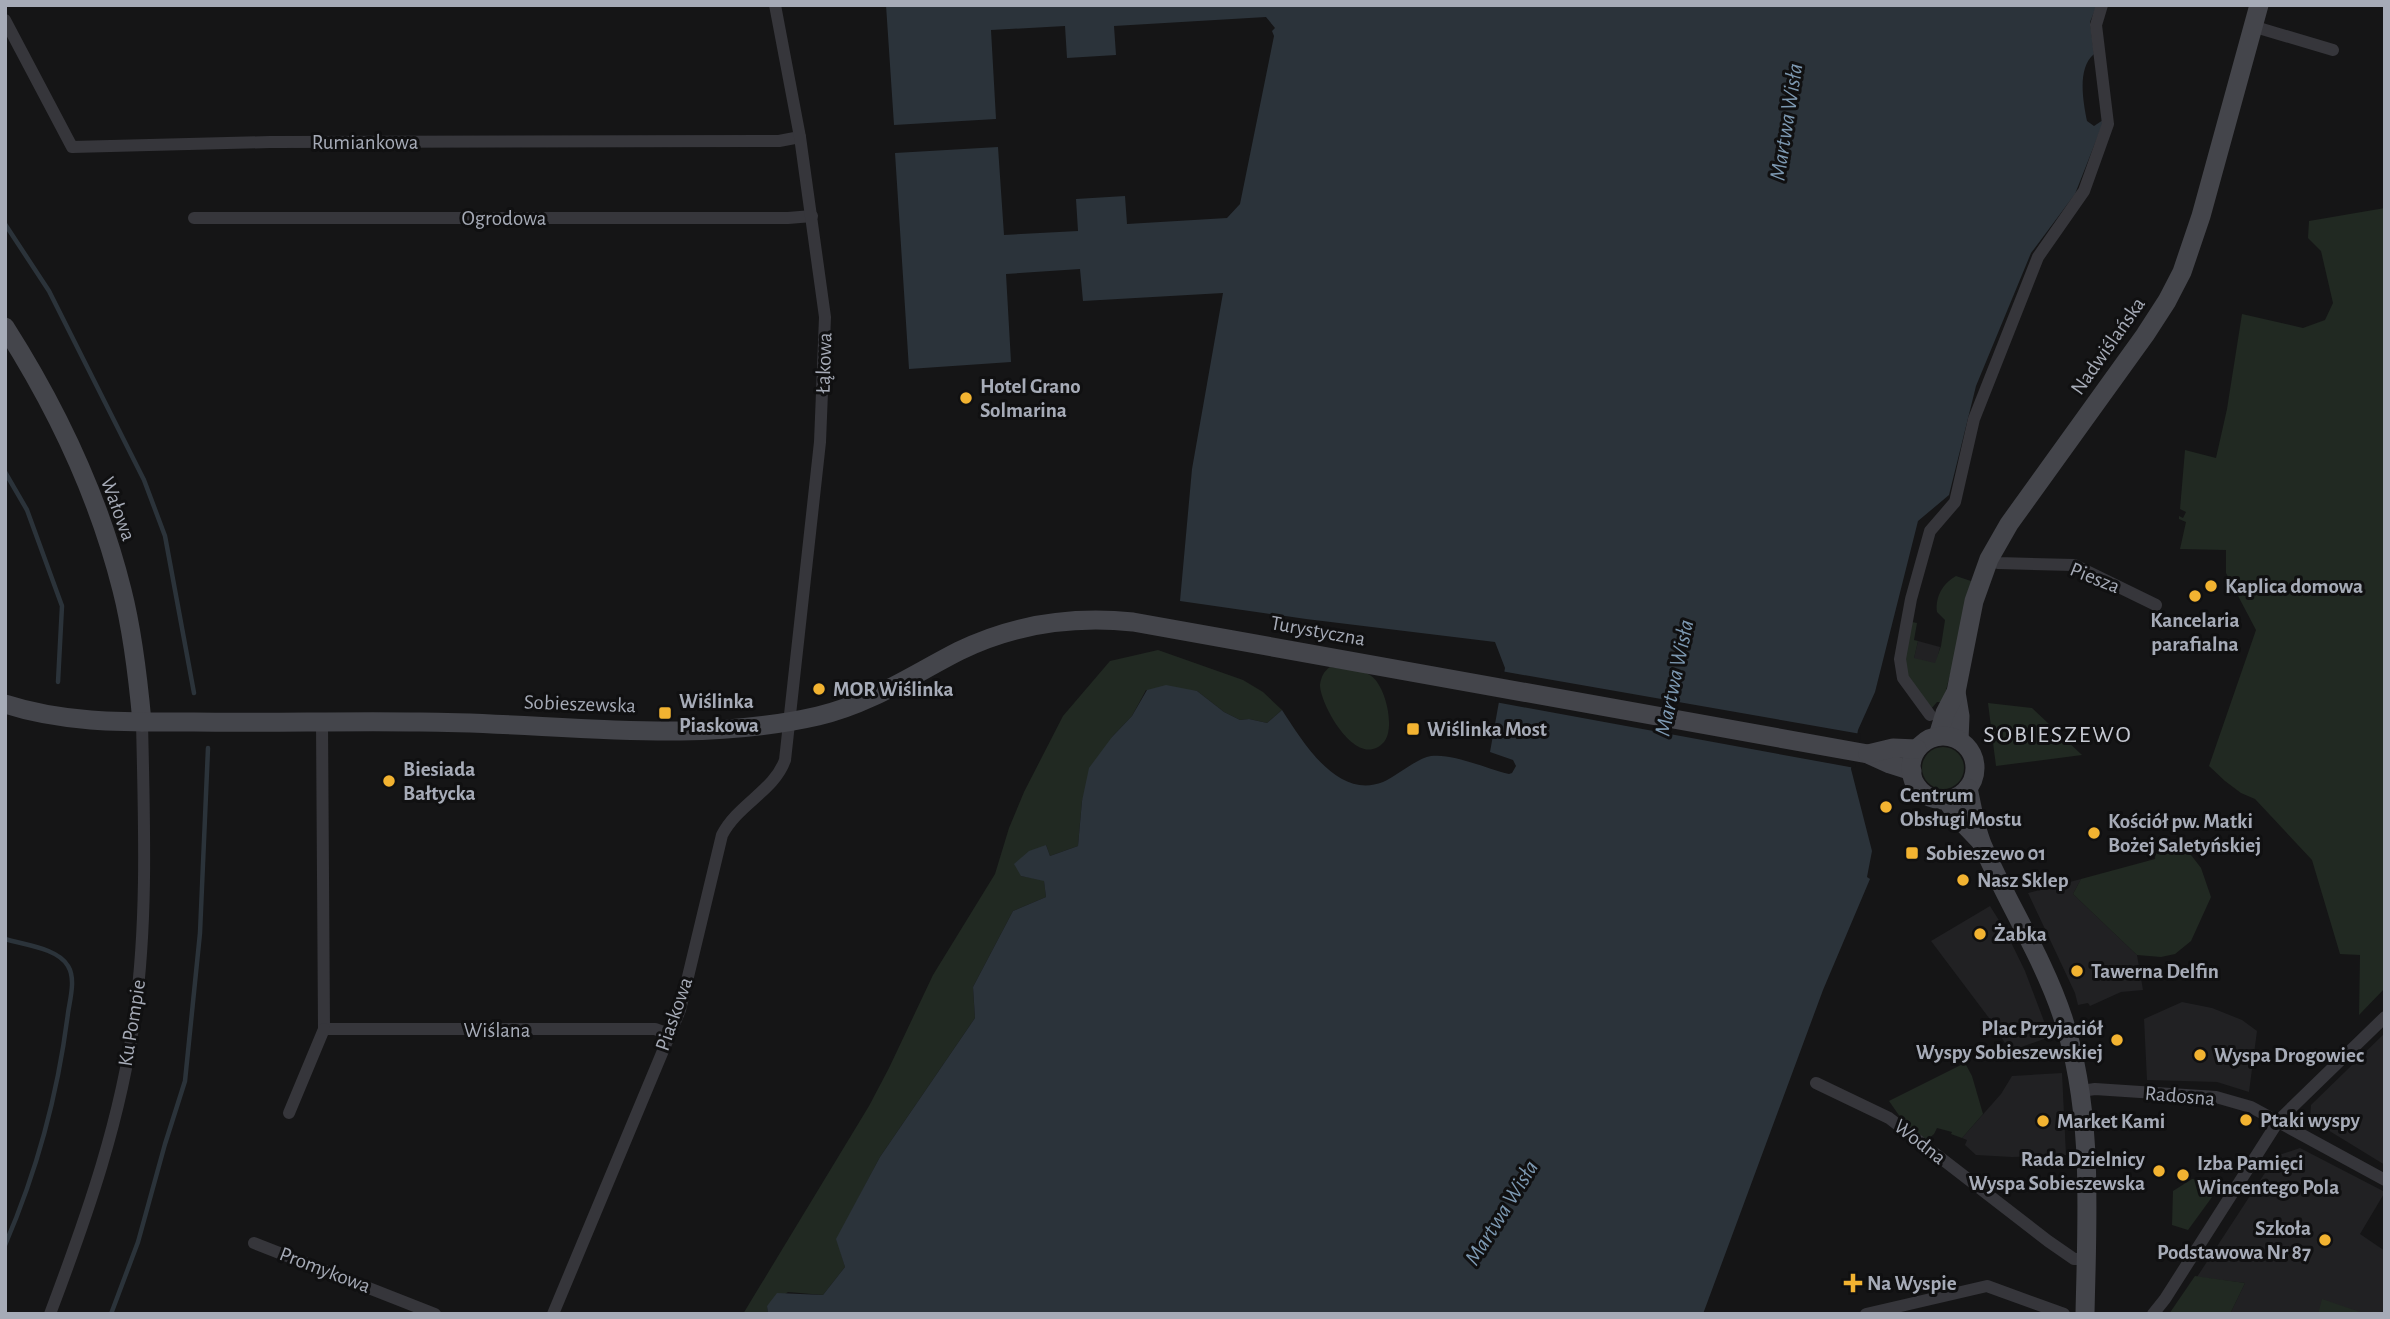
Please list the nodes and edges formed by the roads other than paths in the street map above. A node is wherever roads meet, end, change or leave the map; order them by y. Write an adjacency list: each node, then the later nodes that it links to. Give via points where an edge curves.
1 (775, 5): 7 (street, Łąkowa)
2 (2102, 5): 16 (street, via 2096,25 2108,124 2084,191 2038,257 1974,419 1955,502 1930,531 1911,599 1901,650 1903,678)
3 (2259, 5): 5 (main road, Nadwiślańska)
4 (5, 20): 7 (street, Rumiankowa, via 72,147 779,141)
5 (2252, 26): 6 (street); 11 (main road, Nadwiślańska, via 2202,216 2175,286)
6 (2333, 50)
7 (800, 136): 8 (street, Łąkowa)
8 (812, 216): 9 (street, Ogrodowa); 18 (street, Łąkowa, via 825,317 823,400)
9 (194, 218)
10 (5, 327): 17 (main road, Wałowa, via 60,425 110,551 130,628)
11 (1989, 559): 12 (street, Piesza, via 2074,565); 14 (main road, Nadwiślańska, via 1974,601)
12 (2156, 605)
13 (1133, 622): 18 (main road, Sobieszewska, via 1075,620 1032,625 961,650 873,698); 23 (main road, Turystyczna)
14 (1956, 692): 20 (main road, Nadwiślańska); 21 (main road, Nadwiślańska)
15 (5, 704): 17 (main road, Sobieszewska, via 51,716)
16 (1930, 715)
17 (142, 722): 19 (main road, Sobieszewska); 38 (street, Ku Pompie, via 143,947 135,1016 110,1138)
18 (789, 722): 19 (main road, Sobieszewska, via 716,730); 30 (street, Piaskowa, via 785,760 778,776 735,815 722,835 684,997)
19 (322, 723): 29 (street)
20 (1938, 736): 21 (main road); 22 (main road)
21 (1959, 740): 25 (main road, via 1973,757)
22 (1917, 750): 23 (main road); 24 (main road)
23 (1865, 753): 24 (main road)
24 (1912, 771): 26 (main road, via 1922,791)
25 (1968, 788): 26 (main road); 27 (main road)
26 (1946, 799): 27 (main road)
27 (1981, 842): 32 (main road, via 2055,998)
28 (2385, 1017): 34 (street)
29 (324, 1029): 30 (street, Wiślana, via 655,1029); 33 (street)
30 (669, 1034): 40 (street, Piaskowa)
31 (1816, 1083): 37 (street, Wodna, via 1889,1118 2048,1241 2074,1259)
32 (2081, 1091): 34 (street, Radosna, via 2216,1097); 37 (main road)
33 (289, 1113)
34 (2279, 1120): 35 (street, Radosna); 44 (street)
35 (2385, 1180)
36 (254, 1243): 39 (street, Promykowa)
37 (2085, 1259): 43 (main road)
38 (50, 1314)
39 (435, 1314)
40 (553, 1314)
41 (1866, 1314): 42 (street, via 1987,1286)
42 (2064, 1314)
43 (2085, 1314)
44 (2153, 1314)

